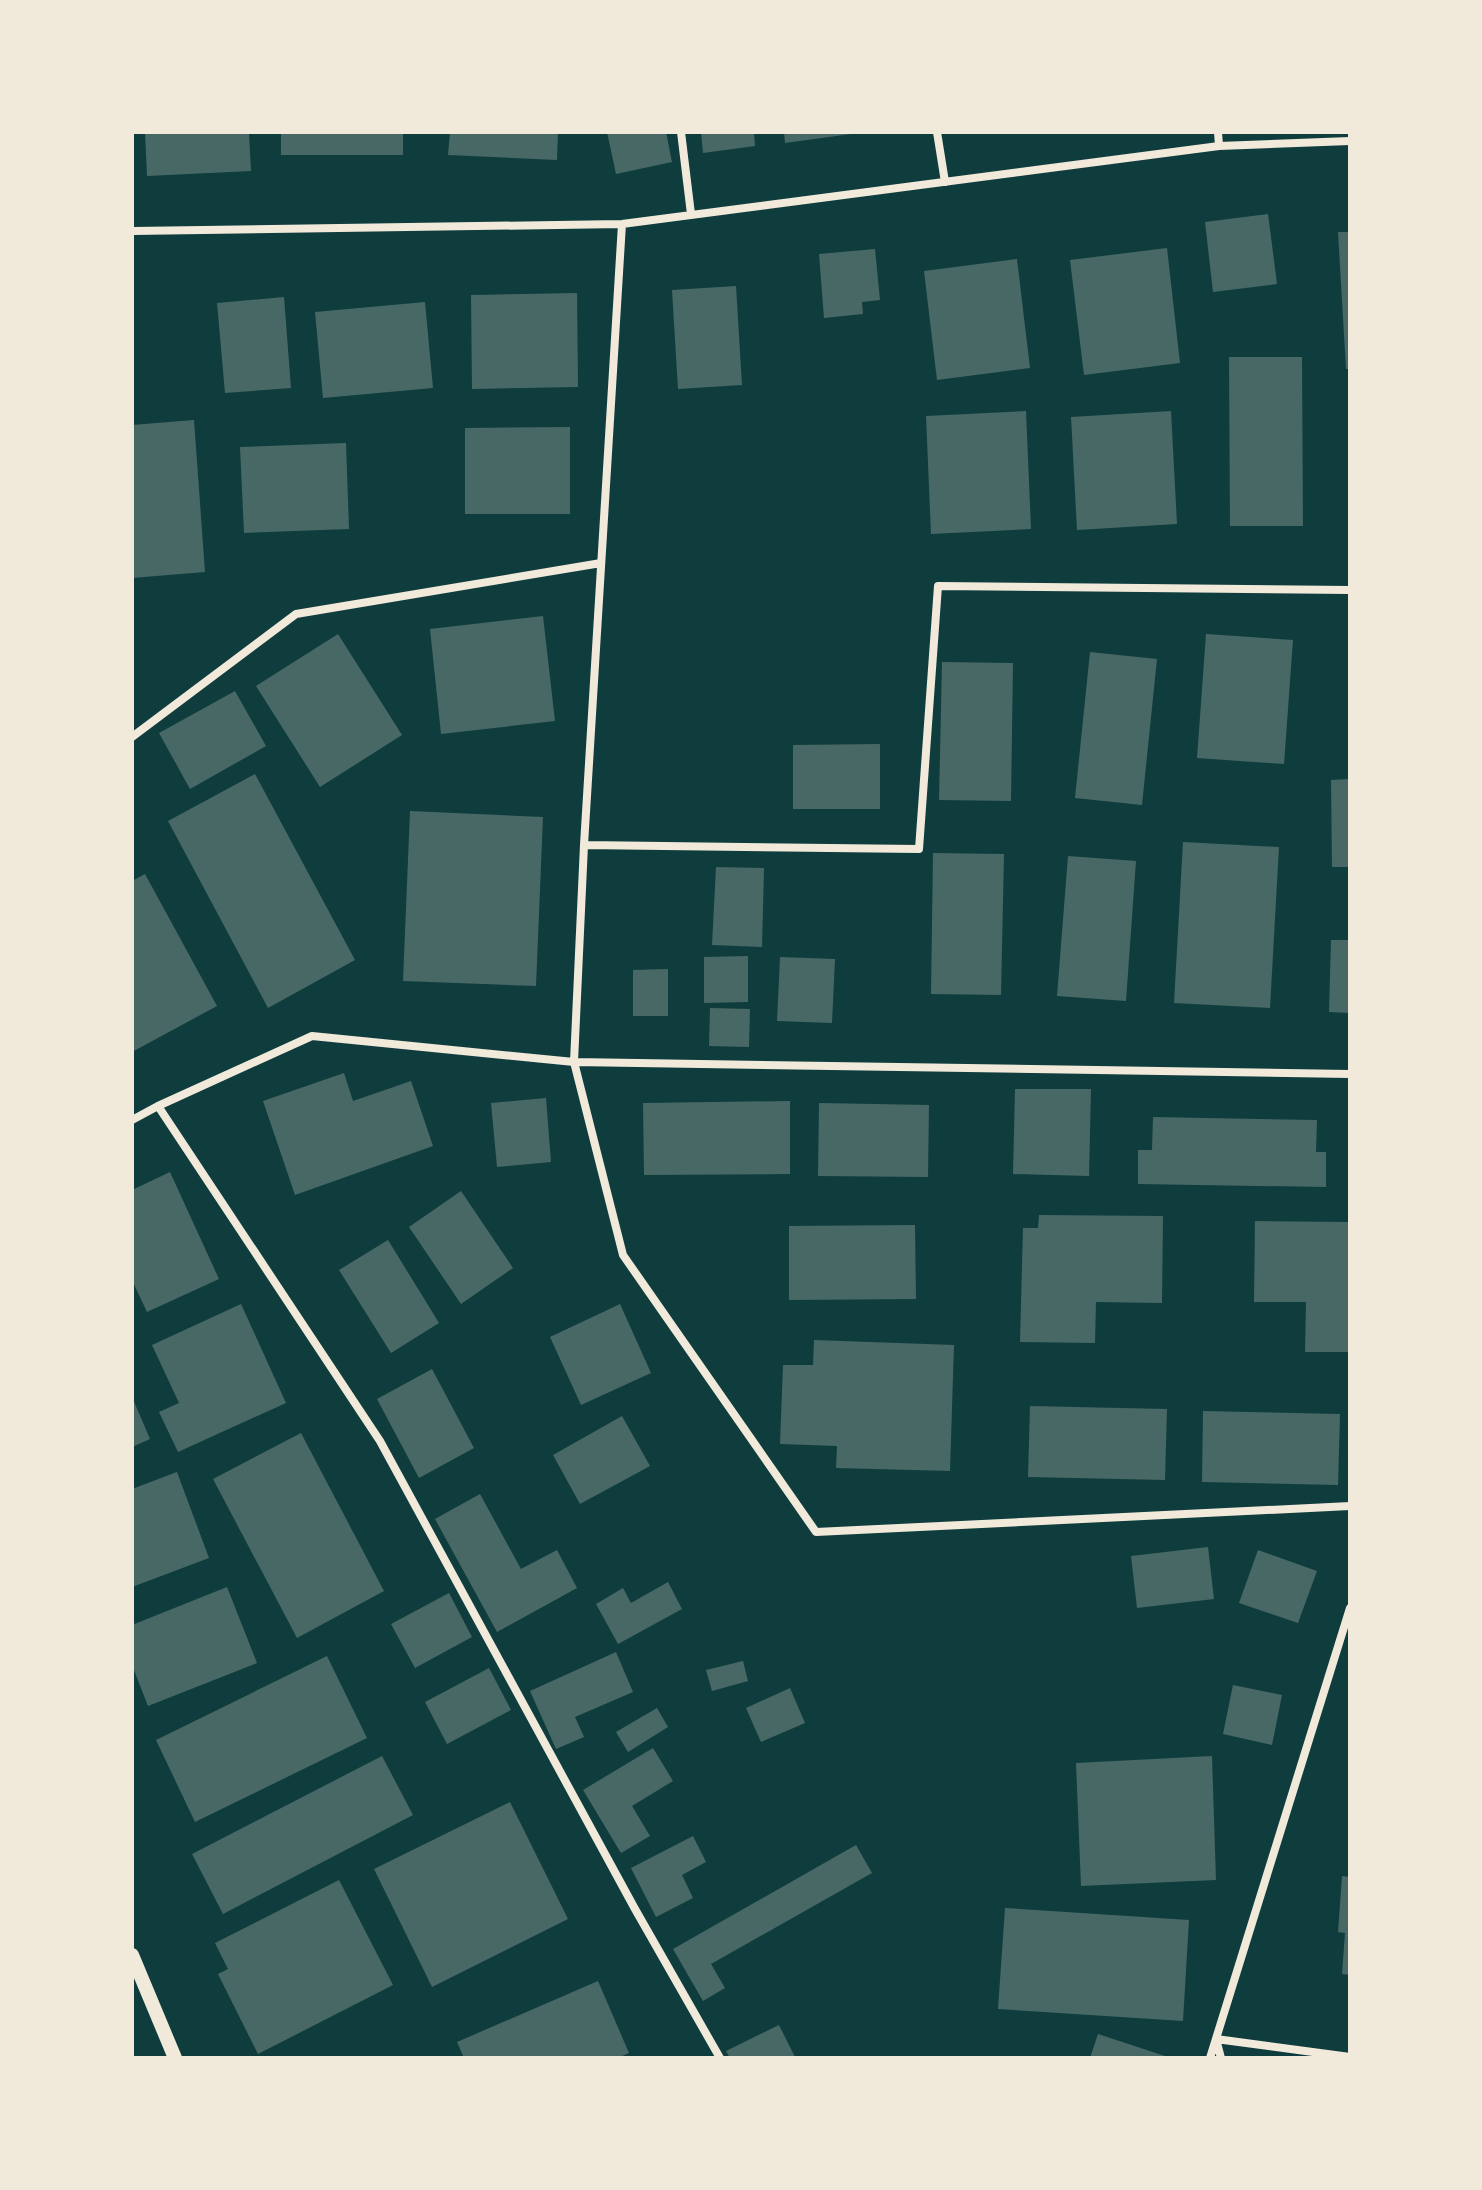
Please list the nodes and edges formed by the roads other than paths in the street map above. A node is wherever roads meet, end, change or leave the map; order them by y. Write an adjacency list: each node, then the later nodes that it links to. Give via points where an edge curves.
1 (681, 132): 7 (street)
2 (937, 132): 6 (street)
3 (1218, 132): 5 (street)
4 (1350, 141): 5 (street)
5 (1219, 146): 6 (street)
6 (945, 182): 7 (street)
7 (691, 214): 8 (street)
8 (622, 224): 9 (street); 10 (street)
9 (132, 231)
10 (601, 563): 12 (street, via 296,614); 13 (street)
11 (1350, 590): 13 (street, via 938,586 919,849)
12 (132, 737)
13 (584, 845): 14 (street)
14 (574, 1062): 15 (street); 16 (street, via 312,1036); 18 (street, via 623,1255 816,1532)
15 (1350, 1074)
16 (158, 1106): 17 (street); 24 (street, via 380,1441)
17 (132, 1120)
18 (1350, 1506)
19 (1350, 1608): 21 (street)
20 (132, 1955): 23 (street)
21 (1216, 2039): 22 (street); 25 (street); 26 (street)
22 (1350, 2057)
23 (175, 2058)
24 (720, 2058)
25 (1210, 2058)
26 (1221, 2058)

